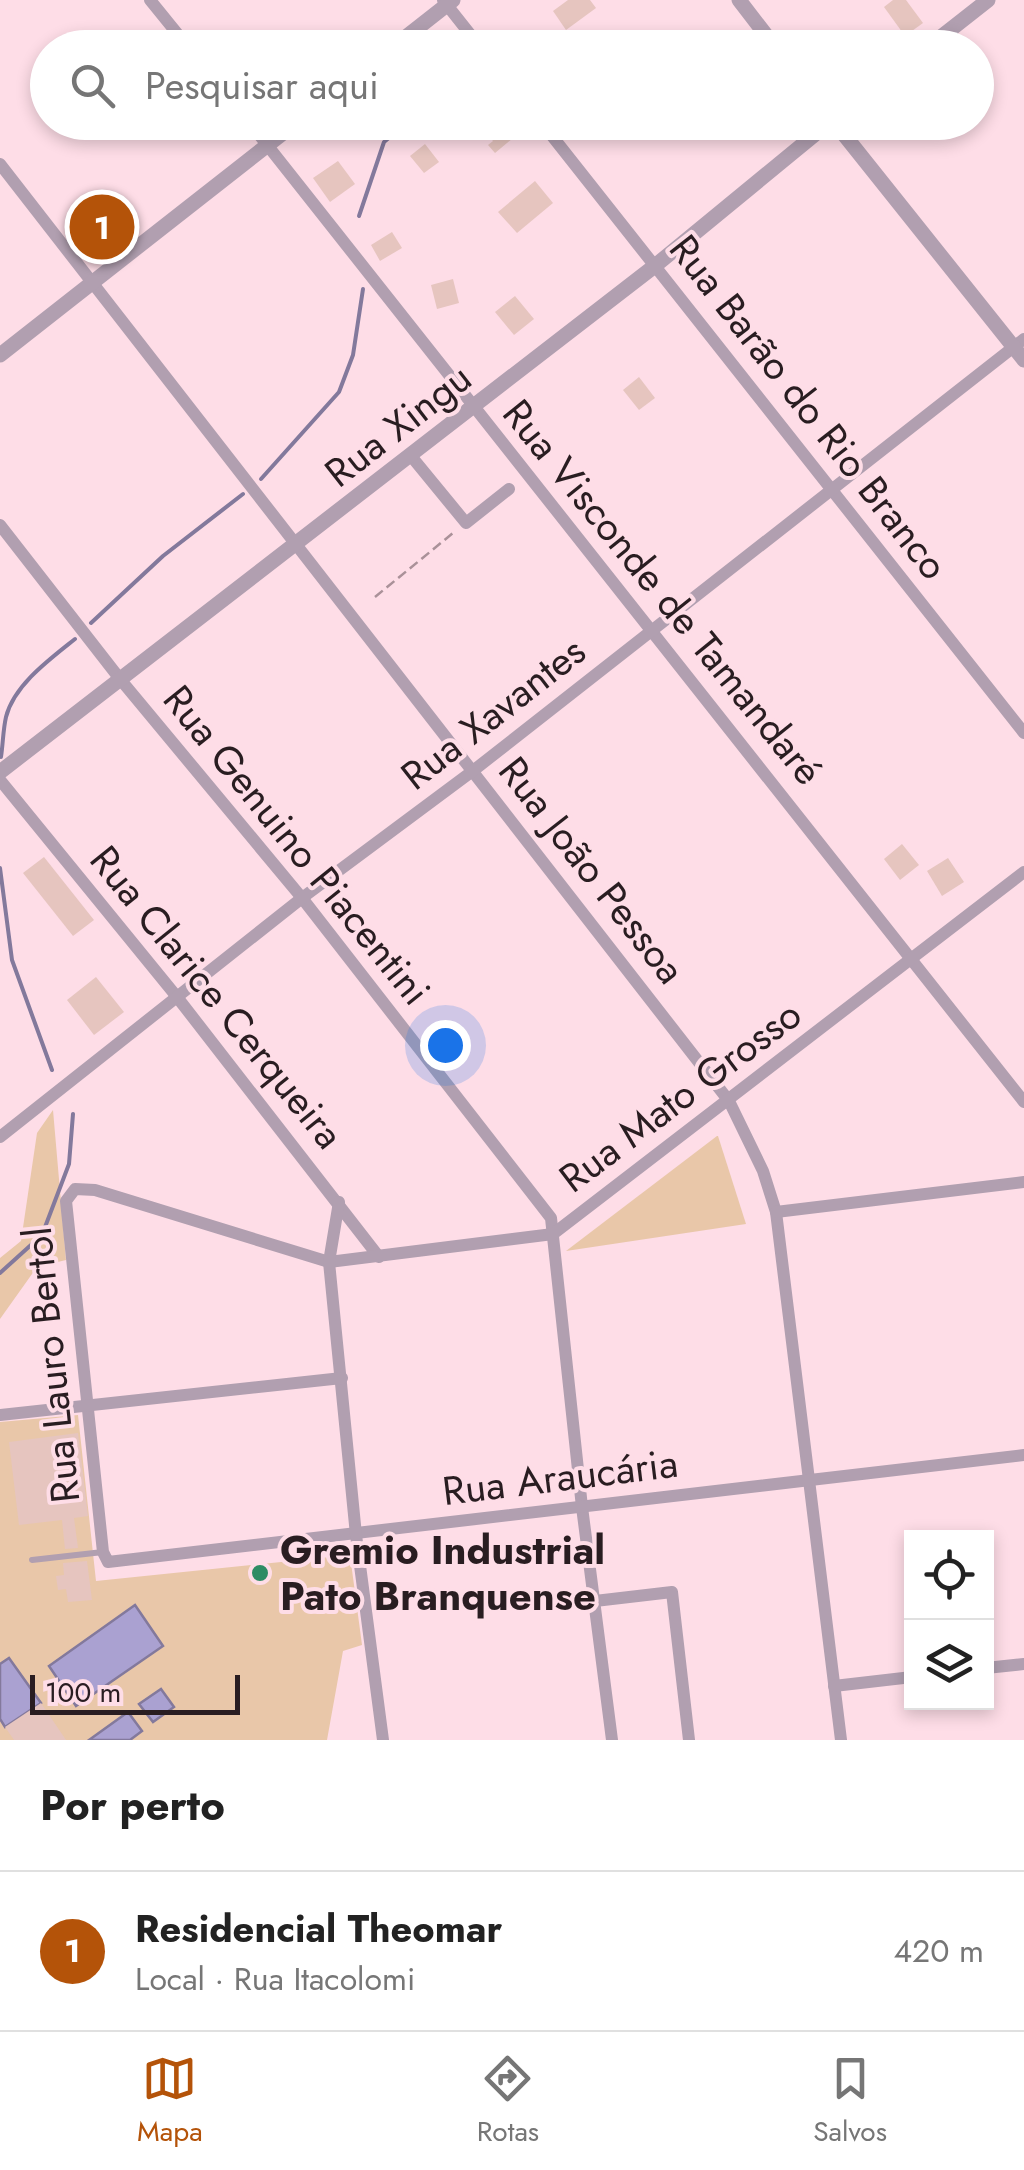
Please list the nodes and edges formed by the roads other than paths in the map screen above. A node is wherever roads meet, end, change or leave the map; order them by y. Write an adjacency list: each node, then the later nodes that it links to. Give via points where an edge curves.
1 (150, 0): 5 (street)
2 (739, 0): 8 (street)
3 (988, 0): 9 (street)
4 (447, 2): 6 (street); 7 (street)
5 (174, 30)
6 (414, 30)
7 (468, 30)
8 (762, 30)
9 (949, 30)
10 (264, 140): 15 (street, Rua Visconde de Tamandaré)
11 (274, 140): 15 (street)
12 (555, 140): 17 (street, Rua Barão do Rio Branco)
13 (810, 140): 17 (street, Rua Xingu)
14 (847, 140): 19 (street)
15 (268, 145): 18 (street); 21 (street, Rua Visconde de Tamandaré)
16 (0, 164): 18 (street, Rua João Pessoa)
17 (656, 265): 21 (street, Rua Xingu); 24 (street, Rua Barão do Rio Branco)
18 (94, 281): 20 (street); 26 (street, Rua João Pessoa)
19 (1021, 348): 24 (street, Rua Xavantes)
20 (0, 355)
21 (474, 407): 22 (street, Rua Xingu); 27 (street, Rua Visconde de Tamandaré)
22 (411, 456): 23 (street, via 466,522); 26 (street, Rua Xingu)
23 (509, 489)
24 (833, 489): 27 (street, Rua Xavantes); 29 (street, Rua Barão do Rio Branco)
25 (0, 526): 28 (street, Rua Genuino Piacentini)
26 (296, 544): 28 (street, Rua Xingu); 30 (street, Rua João Pessoa)
27 (653, 631): 30 (street, Rua Xavantes); 35 (street, Rua Visconde de Tamandaré)
28 (120, 679): 31 (street, Rua Xingu); 34 (street, Rua Genuino Piacentini)
29 (1024, 733)
30 (474, 770): 34 (street, Rua Xavantes); 37 (street, Rua João Pessoa)
31 (0, 772)
32 (0, 780): 36 (street, Rua Clarice Cerqueira)
33 (1024, 872): 35 (street, Rua Mato Grosso)
34 (302, 898): 36 (street, Rua Xavantes); 43 (street, Rua Genuino Piacentini, via 551,1218)
35 (913, 958): 37 (street, Rua Mato Grosso); 38 (street, Rua Visconde de Tamandaré)
36 (178, 997): 39 (street, Rua Xavantes); 41 (street, Rua Clarice Cerqueira)
37 (728, 1101): 42 (street, Rua João Pessoa); 43 (street, Rua Mato Grosso)
38 (1024, 1102)
39 (0, 1137)
40 (1024, 1182): 42 (street)
41 (340, 1202): 44 (street, Rua Clarice Cerqueira); 45 (street)
42 (776, 1212): 50 (street, Rua João Pessoa)
43 (553, 1234): 44 (street, Rua Mato Grosso); 51 (street, Rua Genuino Piacentini)
44 (379, 1256): 45 (street, Rua Mato Grosso)
45 (329, 1262): 46 (street); 47 (street, Rua Lauro Bertol, via 75,1189 66,1201)
46 (342, 1378): 47 (street); 52 (street)
47 (88, 1406): 48 (street); 53 (street, Rua Lauro Bertol)
48 (0, 1415)
49 (1024, 1456): 50 (street, Rua Araucária)
50 (809, 1481): 51 (street, Rua Araucária); 59 (street, Rua João Pessoa)
51 (582, 1507): 52 (street, Rua Araucária); 55 (street, Rua Genuino Piacentini)
52 (356, 1534): 53 (street, Rua Araucária, via 114,1562); 60 (street)
53 (104, 1555): 54 (lane)
54 (32, 1560)
55 (595, 1601): 61 (street, Rua Genuino Piacentini); 62 (street, via 672,1592)
56 (1024, 1664): 57 (street)
57 (994, 1667)
58 (904, 1678): 59 (street)
59 (834, 1686): 63 (street, Rua João Pessoa)
60 (383, 1740)
61 (612, 1740)
62 (689, 1740)
63 (841, 1740)

